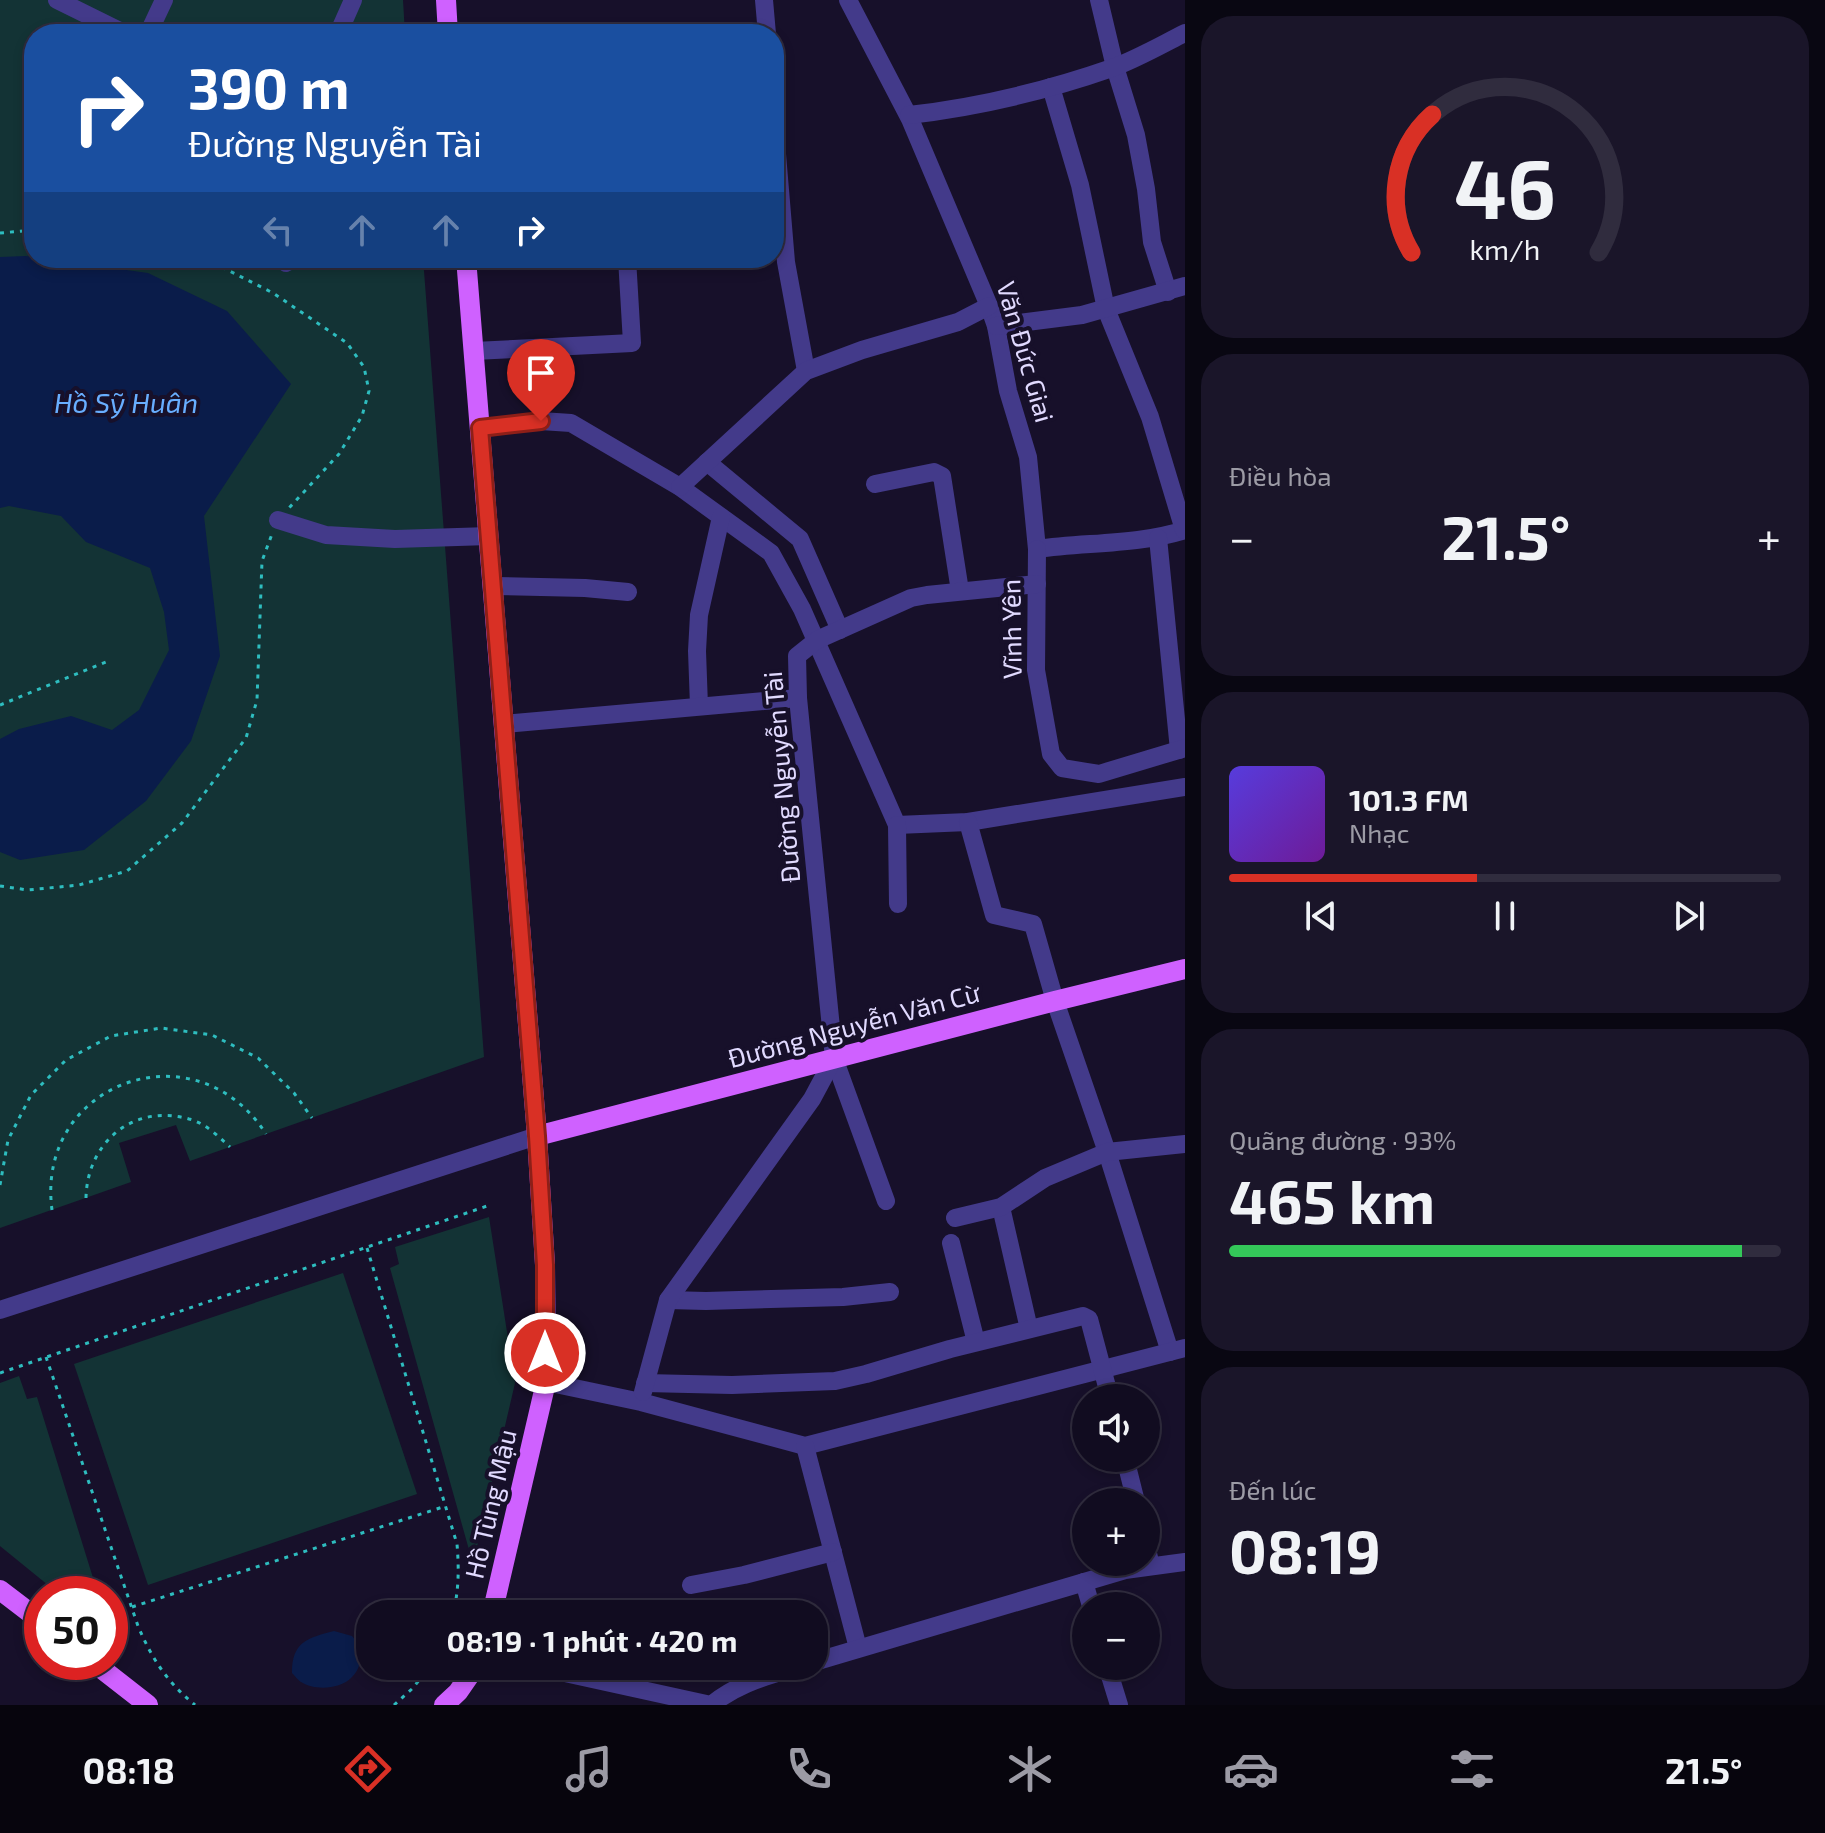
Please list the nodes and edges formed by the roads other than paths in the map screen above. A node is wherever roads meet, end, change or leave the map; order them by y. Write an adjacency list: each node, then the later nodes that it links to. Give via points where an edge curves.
1 (57, 0): 8 (street)
2 (164, 0): 9 (street)
3 (353, 0): 10 (street)
4 (446, 0): 11 (main road)
5 (764, 0): 12 (street)
6 (848, 0): 16 (street, Văn Đức Giai)
7 (1099, 0): 14 (street)
8 (106, 24)
9 (153, 24)
10 (347, 24)
11 (447, 24)
12 (766, 24)
13 (1185, 33): 14 (street)
14 (1115, 67): 15 (street); 20 (street, via 1136,135 1152,242)
15 (1051, 87): 16 (street); 22 (street, via 1080,185)
16 (909, 115): 21 (street, Văn Đức Giai)
17 (784, 238): 25 (street)
18 (467, 268): 24 (main road, Hồ Tùng Mậu)
19 (628, 268): 24 (street, via 632,343)
20 (1176, 289): 22 (street)
21 (989, 306): 23 (street, Văn Đức Giai); 25 (street, via 958,322)
22 (1106, 309): 23 (street); 32 (street, via 1150,417)
23 (996, 326): 35 (street, Văn Đức Giai, via 1028,457)
24 (474, 351): 26 (main road, Hồ Tùng Mậu)
25 (806, 371): 27 (street)
26 (480, 428): 29 (street, via 571,423); 33 (main road, Hồ Tùng Mậu)
27 (707, 462): 29 (street); 40 (street, via 800,539)
28 (875, 484): 38 (street, via 934,472 942,476)
29 (680, 487): 30 (street)
30 (721, 517): 41 (street, via 771,553); 43 (street, via 699,615)
31 (278, 520): 33 (street, via 326,535)
32 (1185, 530): 34 (street)
33 (489, 536): 37 (main road, Hồ Tùng Mậu)
34 (1158, 538): 35 (street); 45 (street)
35 (1037, 549): 36 (street, Vĩnh Yên)
36 (1037, 584): 38 (street); 45 (street, Vĩnh Yên, via 1036,670 1051,754 1062,768 1099,774)
37 (493, 586): 39 (street); 44 (main road, Hồ Tùng Mậu)
38 (960, 591): 40 (street, via 911,598)
39 (628, 592)
40 (840, 630): 41 (street)
41 (817, 640): 42 (street, Đường Nguyễn Tài, via 797,656); 48 (street)
42 (798, 698): 43 (street); 52 (street, Đường Nguyễn Tài)
43 (699, 706): 44 (street)
44 (504, 724): 53 (main road, Hồ Tùng Mậu)
45 (1182, 749)
46 (1185, 787): 47 (street)
47 (968, 822): 48 (street); 51 (street, via 994,915 1033,924)
48 (897, 825): 49 (street)
49 (898, 904)
50 (1185, 969): 51 (main road, Đường Nguyễn Văn Cừ)
51 (1055, 1001): 52 (main road, Đường Nguyễn Văn Cừ); 55 (street)
52 (834, 1058): 53 (main road, Đường Nguyễn Văn Cừ); 56 (street, Đường Nguyễn Tài); 61 (street, via 812,1099)
53 (537, 1136): 62 (street); 67 (main road, Hồ Tùng Mậu)
54 (1185, 1144): 55 (street)
55 (1107, 1152): 57 (street, via 1045,1178); 65 (street)
56 (886, 1201)
57 (1001, 1207): 58 (street); 63 (street)
58 (955, 1218)
59 (951, 1243): 64 (street)
60 (890, 1292): 61 (street)
61 (668, 1300): 68 (street)
62 (0, 1310)
63 (1029, 1329): 64 (street); 66 (street, via 1087,1317)
64 (976, 1342): 68 (street, via 835,1381)
65 (1178, 1350): 66 (street)
66 (1103, 1368): 69 (street); 71 (street)
67 (546, 1382): 70 (street); 80 (main road, Hồ Tùng Mậu)
68 (645, 1383): 70 (street)
69 (1107, 1384)
70 (641, 1402): 71 (street)
71 (805, 1446): 72 (street)
72 (833, 1552): 77 (street); 82 (street)
73 (1185, 1562): 74 (street)
74 (1160, 1565)
75 (1104, 1576): 76 (street)
76 (1084, 1582): 79 (street); 82 (street)
77 (691, 1585)
78 (0, 1590): 81 (main road)
79 (1087, 1592)
80 (495, 1600)
81 (24, 1608)
82 (858, 1648): 83 (street)
83 (828, 1658)
84 (116, 1680): 90 (main road)
85 (467, 1680): 91 (main road)
86 (475, 1680): 92 (main road)
87 (597, 1680): 93 (street)
88 (753, 1680): 93 (street)
89 (1111, 1680): 94 (street)
90 (148, 1705)
91 (444, 1705)
92 (469, 1705)
93 (711, 1705)
94 (1119, 1705)

